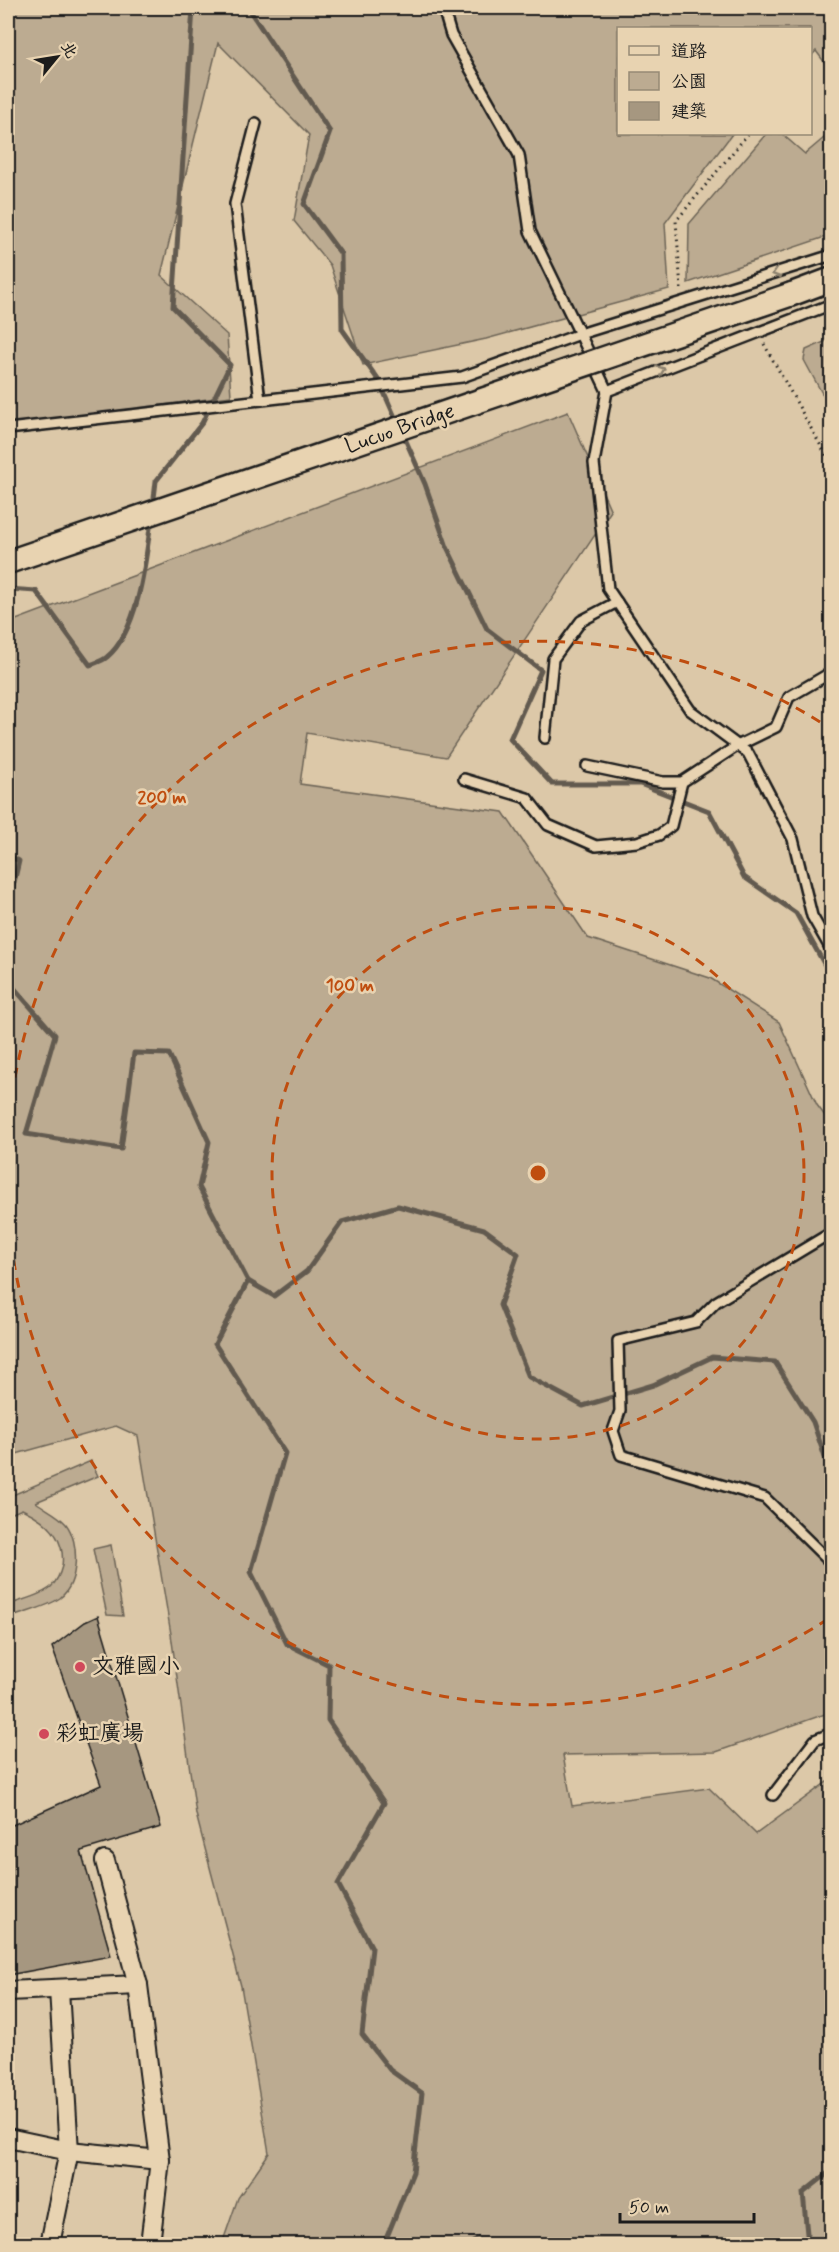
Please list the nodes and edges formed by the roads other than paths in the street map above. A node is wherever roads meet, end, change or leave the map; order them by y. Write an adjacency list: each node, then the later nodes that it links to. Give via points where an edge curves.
1 (443, 8): 6 (lane, via 451,35 519,155 530,231)
2 (256, 123): 8 (lane, via 235,204)
3 (831, 255): 6 (lane, one-way to 6)
4 (831, 279): 10 (street, Lucuo Bridge, bridge)
5 (831, 304): 7 (lane, one-way to 5)
6 (580, 334): 7 (lane); 8 (lane, via 462,377)
7 (607, 391): 11 (lane, via 594,463 608,588)
8 (260, 400): 9 (lane)
9 (8, 429)
10 (8, 562)
11 (617, 602): 13 (lane, via 581,621 553,659); 14 (lane, via 690,710)
12 (831, 672): 14 (lane, via 789,697 776,727)
13 (545, 738)
14 (737, 746): 17 (lane); 18 (lane, via 748,753 793,839 812,916)
15 (587, 766): 17 (lane)
16 (464, 779): 17 (lane, via 527,798 548,825 596,846 637,842 659,835 671,826)
17 (681, 786)
18 (831, 951)
19 (829, 1234): 20 (lane, via 716,1302 696,1322 618,1341 620,1404 613,1431 621,1455 765,1498 826,1559)
20 (831, 1559)
21 (831, 1733): 22 (lane, via 815,1740)
22 (773, 1795)
23 (105, 1860): 24 (street)
24 (138, 1985): 25 (street); 29 (street)
25 (58, 1990): 26 (street); 28 (street)
26 (8, 1991)
27 (8, 2138): 28 (street)
28 (69, 2151): 29 (street); 30 (street)
29 (160, 2160): 31 (street)
30 (50, 2244)
31 (150, 2244)

